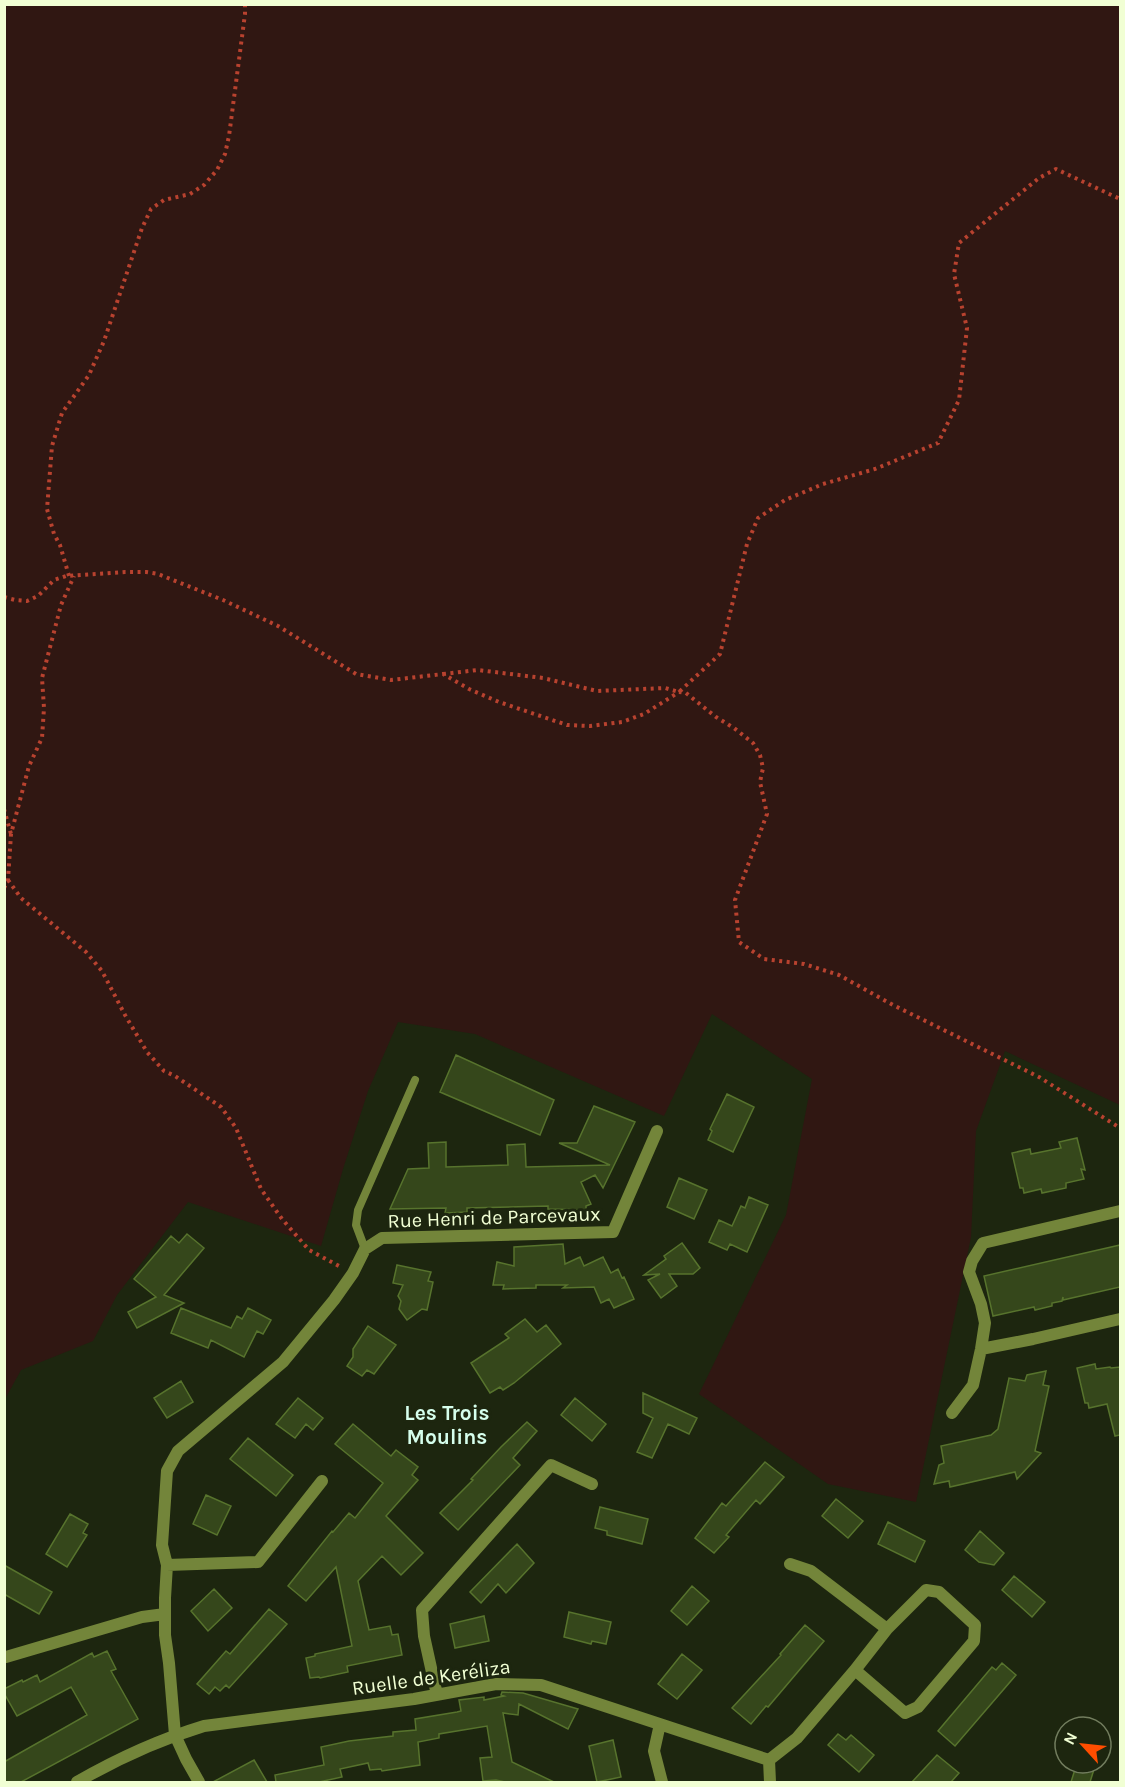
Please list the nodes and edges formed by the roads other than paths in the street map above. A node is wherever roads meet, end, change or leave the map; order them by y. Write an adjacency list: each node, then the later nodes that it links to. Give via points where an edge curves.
1 (415, 1080): 4 (lane, via 358,1210 356,1225)
2 (657, 1131): 4 (street, Rue Henri de Parcevaux, via 614,1232 382,1238)
3 (1120, 1211): 6 (street, via 983,1243 969,1272 984,1323)
4 (364, 1249): 11 (street, Rue Henri de Parcevaux, via 334,1300 283,1362 178,1451 167,1472 162,1545)
5 (1120, 1319): 6 (street)
6 (981, 1348): 7 (street, via 973,1385)
7 (952, 1413)
8 (322, 1481): 11 (street, via 258,1562)
9 (592, 1484): 16 (street, via 551,1465 422,1610)
10 (790, 1564): 13 (street, via 811,1570)
11 (167, 1565): 12 (street, Rue Henri de Parcevaux)
12 (165, 1614): 14 (street, via 142,1617); 18 (street, Rue Henri de Parcevaux)
13 (887, 1629): 15 (street); 15 (street, via 926,1590 939,1592 975,1625 974,1641 918,1707 905,1713)
14 (5, 1657)
15 (855, 1670): 19 (street, via 797,1738)
16 (438, 1695): 17 (street, Ruelle de Keréliza, via 496,1684 541,1685); 18 (street, Ruelle de Keréliza, via 204,1726)
17 (660, 1724): 19 (street, Ruelle de Keréliza); 22 (street, via 654,1751)
18 (175, 1735): 20 (street, Ruelle de Keréliza); 21 (street)
19 (769, 1760): 23 (street)
20 (77, 1782)
21 (199, 1782)
22 (662, 1782)
23 (770, 1782)

